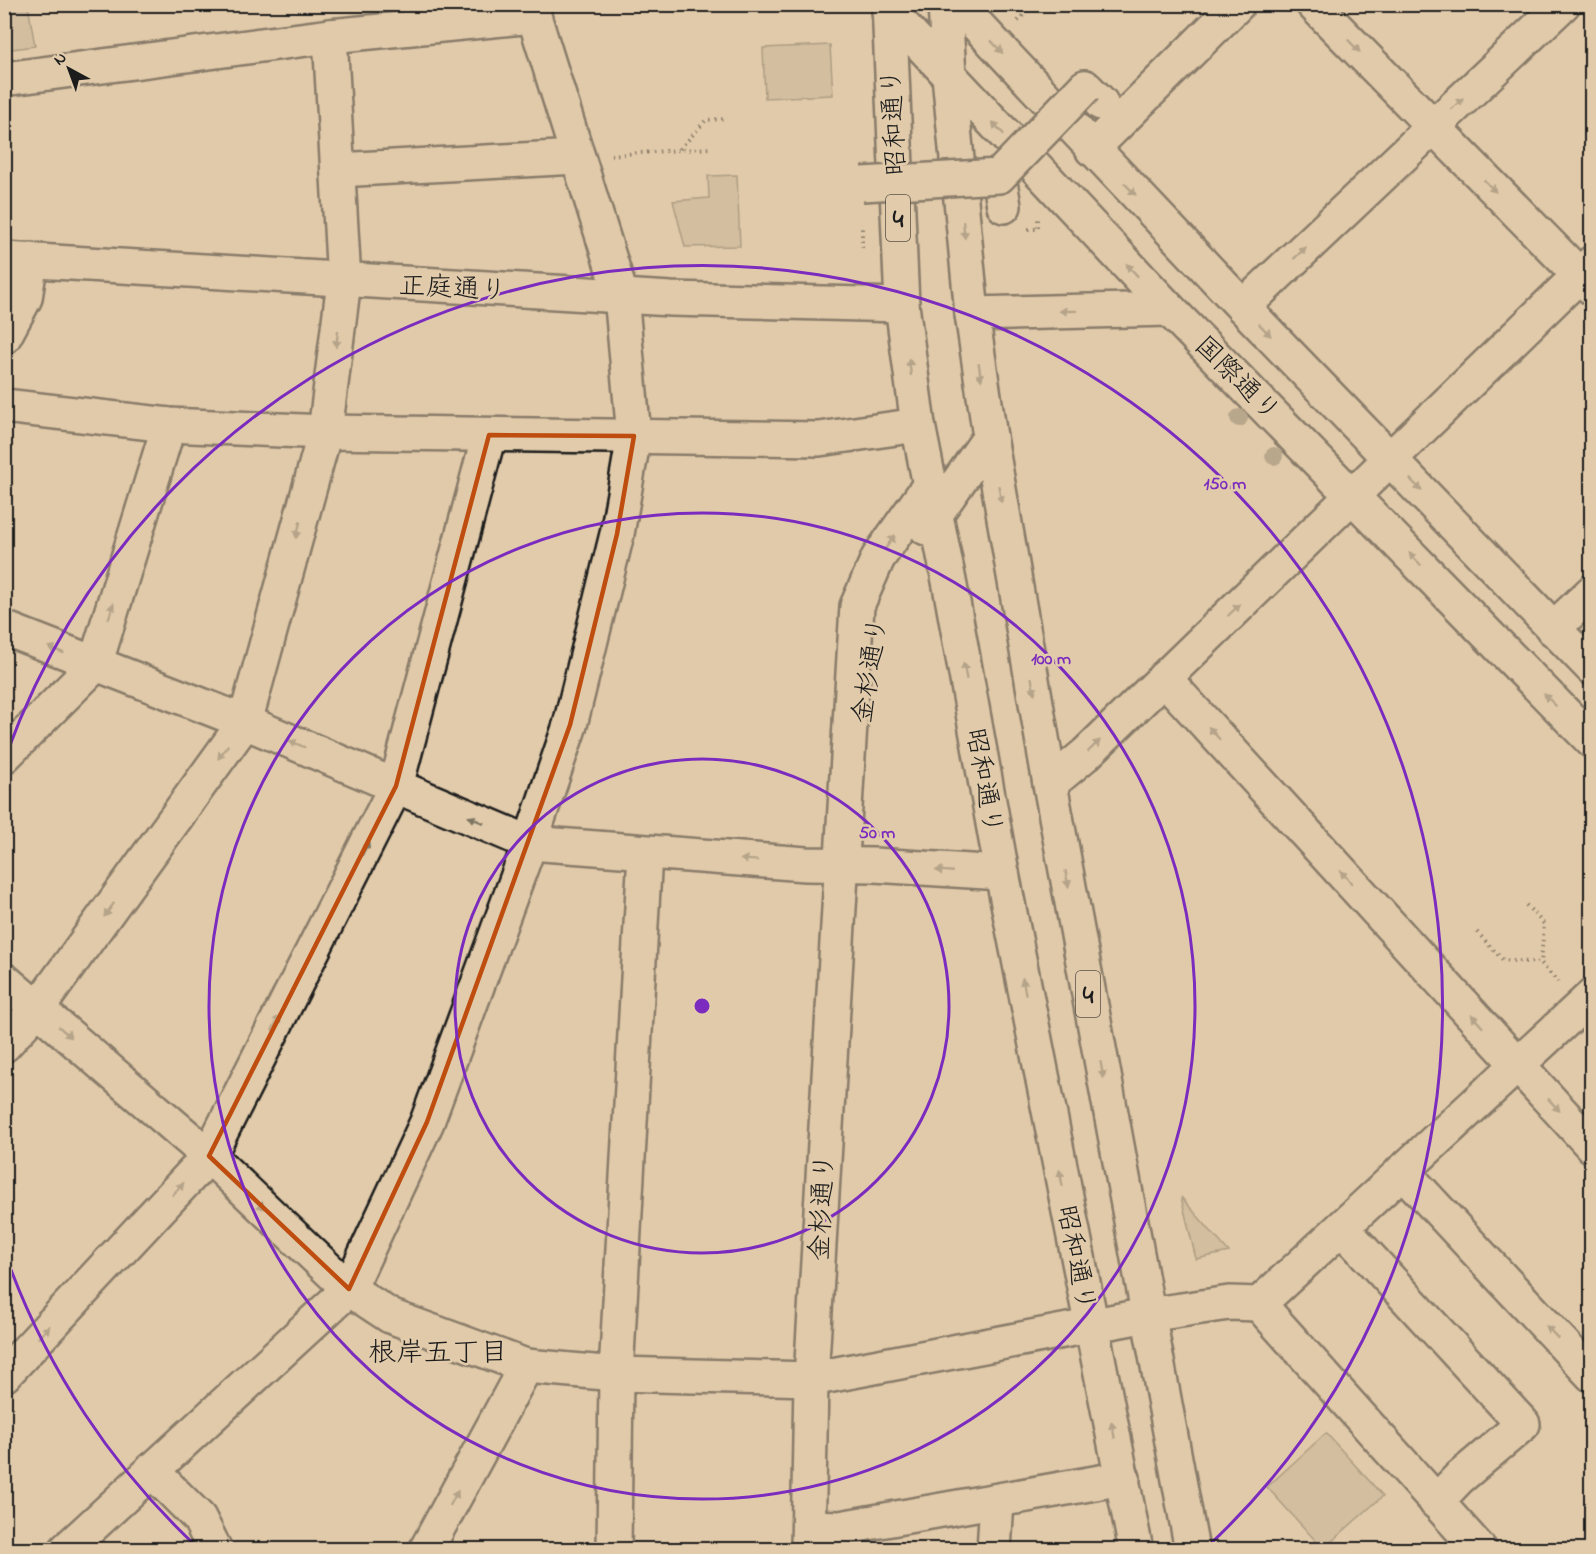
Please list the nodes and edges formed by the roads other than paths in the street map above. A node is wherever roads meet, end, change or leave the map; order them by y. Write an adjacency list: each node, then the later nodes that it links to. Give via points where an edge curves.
1 (945, 4): 9 (main road, 4)
2 (957, 4): 13 (main road, 国際通り, one-way to 13)
3 (1238, 4): 13 (main road)
4 (1313, 4): 12 (main road, one-way to 12)
5 (1563, 4): 12 (main road, one-way to 5)
6 (889, 8): 9 (main road, 国際通り); 21 (main road, 昭和通り / 4)
7 (533, 10): 8 (main road); 14 (main road)
8 (330, 36): 10 (main road); 15 (main road)
9 (949, 76): 23 (main road, 国際通り, one-way to 9); 24 (main road, 4, one-way to 24)
10 (4, 80)
11 (1093, 95): 16 (main road, bridge, via 1002,191)
12 (1433, 127): 18 (main road, one-way to 18); 22 (main road, one-way to 12)
13 (1092, 149): 22 (main road, 国際通り, one-way to 22)
14 (577, 157): 15 (main road); 20 (main road)
15 (338, 170): 19 (main road)
16 (862, 176)
17 (18, 260): 19 (main road, 正庭通り); 25 (main road, via 25,298)
18 (1587, 276): 33 (main road)
19 (344, 281): 20 (main road, 正庭通り); 29 (main road, one-way to 29)
20 (621, 295): 21 (main road, 正庭通り); 31 (main road)
21 (902, 305): 28 (main road, 昭和通り / 4, one-way to 21)
22 (1243, 307): 33 (main road, 国際通り, one-way to 33)
23 (1169, 309): 24 (main road, one-way to 24); 34 (main road, 国際通り)
24 (972, 314): 32 (main road, 4, one-way to 32)
25 (4, 337)
26 (4, 406): 27 (main road)
27 (169, 424): 29 (main road); 39 (main road, one-way to 27)
28 (918, 425): 31 (main road, via 819,439); 35 (main road, 昭和通り / 4)
29 (325, 432): 30 (main road); 42 (main road, one-way to 42)
30 (489, 435): 31 (main road); 46 (main road)
31 (634, 436): 47 (main road, via 593,640 570,725)
32 (990, 437): 35 (main road, 金杉通り); 45 (main road, 4, one-way to 45)
33 (1391, 458): 34 (main road); 38 (main road, 国際通り, one-way to 38)
34 (1353, 495): 41 (main road, one-way to 34); 43 (main road, 国際通り, one-way to 34)
35 (932, 501): 49 (main road, 金杉通り, via 873,619); 50 (main road, 昭和通り / 4, one-way to 35)
36 (1592, 592): 38 (main road)
37 (4, 628): 39 (main road, one-way to 37)
38 (1553, 629): 40 (main road, 国際通り)
39 (95, 665): 42 (main road); 44 (main road)
40 (1592, 668)
41 (1164, 678): 45 (main road, one-way to 41); 55 (main road, one-way to 41)
42 (245, 723): 46 (main road, one-way to 42); 53 (main road, one-way to 53)
43 (1592, 741)
44 (4, 756)
45 (1050, 784): 62 (main road, 4, one-way to 62)
46 (396, 786): 47 (main road, one-way to 46); 57 (main road, one-way to 46)
47 (530, 843): 48 (main road); 60 (main road, via 428,1122)
48 (645, 854): 49 (main road, one-way to 48); 65 (main road)
49 (841, 864): 50 (main road, one-way to 49); 68 (main road, 金杉通り)
50 (1002, 873): 63 (main road, 昭和通り / 4, one-way to 50)
51 (4, 980): 53 (main road)
52 (1585, 1002): 55 (main road)
53 (38, 1008): 54 (main road); 57 (main road, one-way to 57)
54 (4, 1045)
55 (1516, 1065): 56 (main road, one-way to 56); 58 (main road)
56 (1592, 1146)
57 (209, 1156): 60 (main road, one-way to 60); 66 (main road, one-way to 57)
58 (1402, 1171): 59 (main road); 67 (main road, one-way to 58)
59 (1343, 1229): 61 (main road); 72 (main road, via 1523,1424)
60 (349, 1289): 64 (main road, via 390,1316); 69 (main road)
61 (1259, 1304): 62 (main road, via 1229,1303); 72 (main road)
62 (1147, 1315): 63 (main road); 80 (main road, 4)
63 (1090, 1326): 68 (main road); 70 (main road, 昭和通り / 4, one-way to 63)
64 (525, 1366): 65 (main road); 76 (main road, one-way to 64)
65 (616, 1374): 68 (main road); 77 (main road)
66 (4, 1375)
67 (1592, 1375)
68 (810, 1379): 73 (main road, 金杉通り)
69 (151, 1470): 74 (main road); 75 (main road, via 199,1518)
70 (1123, 1478): 71 (main road); 79 (main road, 昭和通り / 4)
71 (997, 1501): 73 (main road, via 840,1528); 78 (main road)
72 (1436, 1502): 81 (main road)
73 (808, 1538)
74 (66, 1550)
75 (215, 1550)
76 (426, 1550)
77 (614, 1550)
78 (994, 1550)
79 (1136, 1550)
80 (1192, 1550)
81 (1480, 1550)

